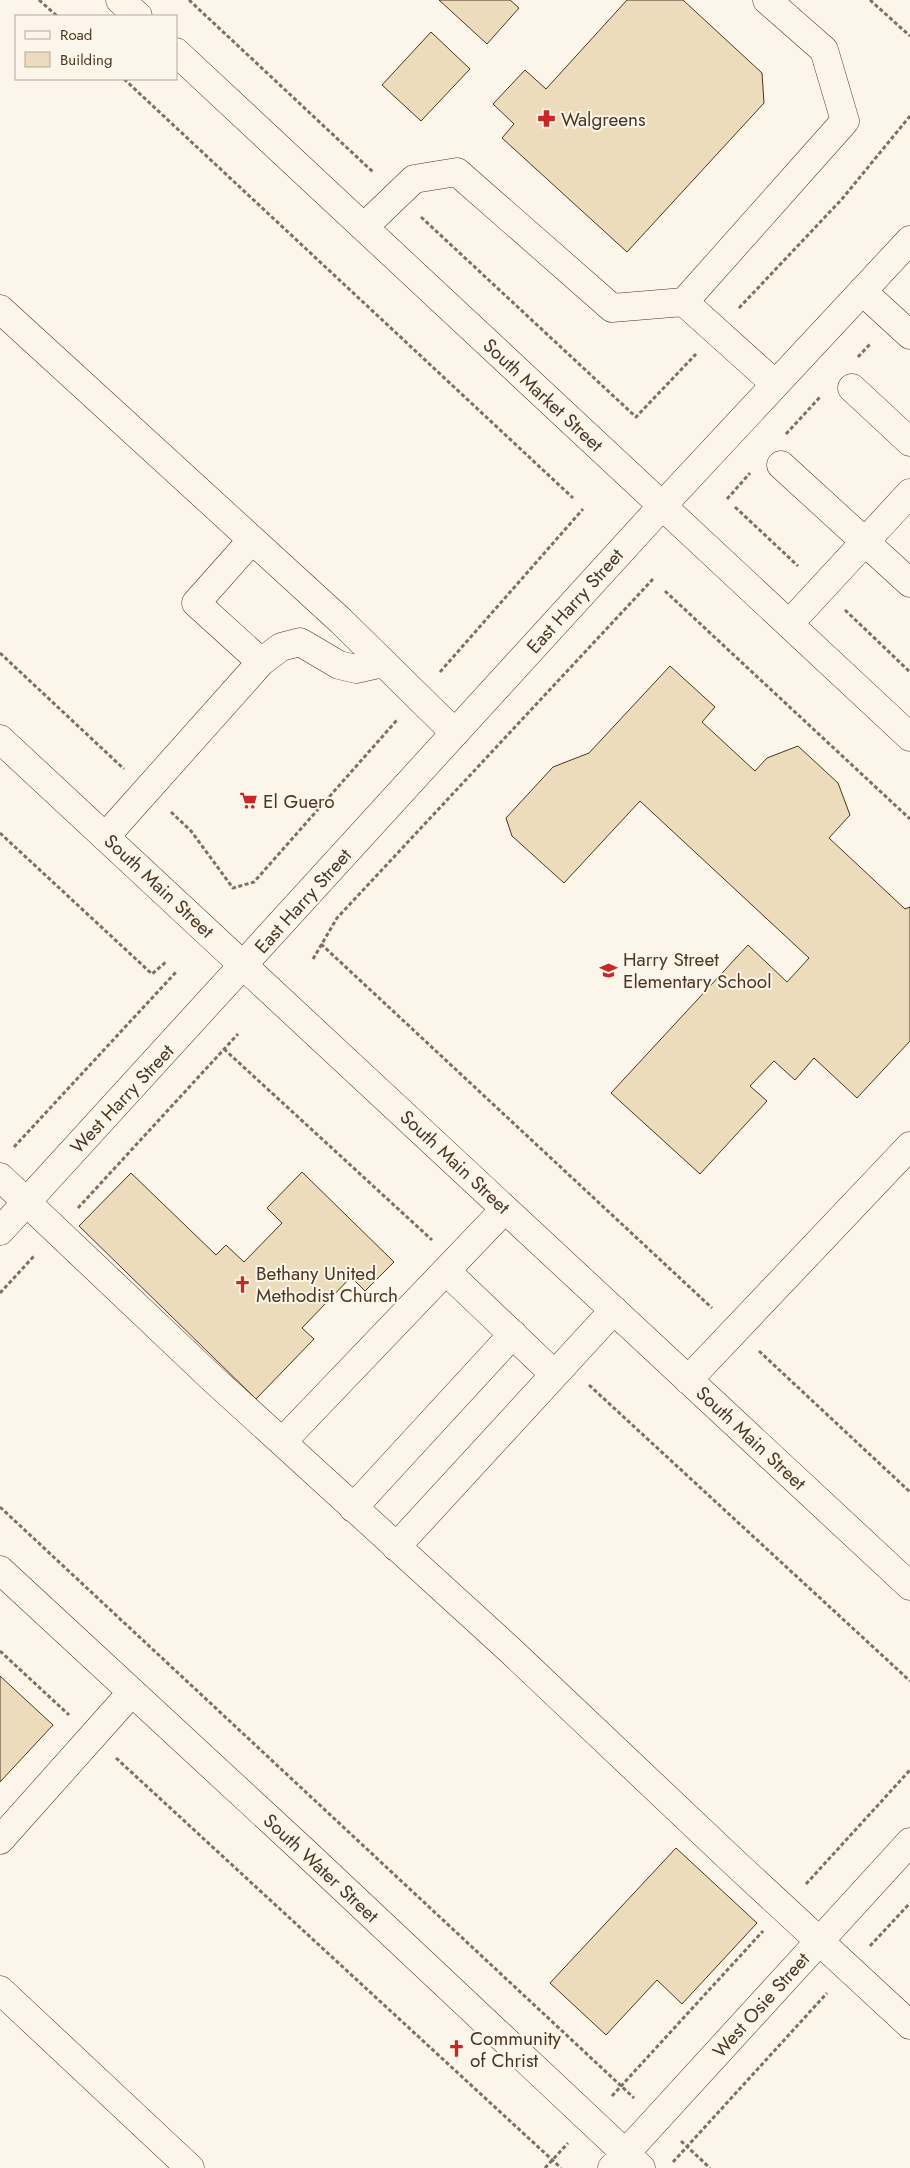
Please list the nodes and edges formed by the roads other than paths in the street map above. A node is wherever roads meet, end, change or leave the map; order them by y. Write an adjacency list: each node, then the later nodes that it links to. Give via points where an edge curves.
1 (120, 0): 3 (street)
2 (767, 0): 8 (street, via 824,50 845,121)
3 (137, 15)
4 (178, 54): 5 (street, South Market Street)
5 (364, 227): 8 (street, via 414,179 457,172 612,308); 16 (street, South Market Street)
6 (910, 240): 7 (street, East Harry Street)
7 (862, 291): 10 (street); 12 (street, East Harry Street)
8 (684, 302): 12 (street)
9 (0, 309): 17 (street)
10 (902, 327)
11 (844, 381): 13 (street)
12 (775, 384): 16 (street, East Harry Street)
13 (910, 442)
14 (780, 453): 18 (street)
15 (910, 493): 18 (street)
16 (662, 506): 20 (street, South Market Street); 23 (street, East Harry Street)
17 (252, 540): 21 (street, via 196,603); 22 (street)
18 (865, 542): 19 (street); 20 (street)
19 (910, 583)
20 (789, 624): 24 (street, South Market Street)
21 (261, 662): 22 (street, via 281,647 300,642 339,665 356,669); 26 (street)
22 (383, 663): 23 (street)
23 (455, 733): 27 (street, East Harry Street)
24 (910, 737)
25 (0, 739): 26 (street, South Main Street)
26 (105, 837): 27 (street, South Main Street)
27 (244, 966): 30 (street, West Harry Street); 31 (street, South Main Street)
28 (910, 1146): 37 (street)
29 (0, 1177): 30 (street)
30 (27, 1202): 32 (street, West Harry Street); 38 (street)
31 (505, 1209): 33 (street); 34 (street, South Main Street)
32 (0, 1231)
33 (446, 1271): 35 (street); 38 (street)
34 (614, 1310): 36 (street); 37 (street, South Main Street)
35 (513, 1334): 36 (street); 39 (street)
36 (554, 1374): 40 (street)
37 (688, 1380): 42 (street, South Main Street)
38 (282, 1442): 39 (street)
39 (354, 1508): 40 (street)
40 (396, 1547): 46 (street, via 517,1656)
41 (0, 1570): 43 (street, South Water Street)
42 (910, 1586)
43 (132, 1692): 44 (street); 49 (street, South Water Street, via 589,2120)
44 (0, 1840)
45 (910, 1842): 46 (street, West Osie Street)
46 (819, 1942): 48 (street); 49 (street, West Osie Street, via 657,2119)
47 (0, 1990): 50 (street)
48 (910, 2025)
49 (626, 2163)
50 (190, 2168)

